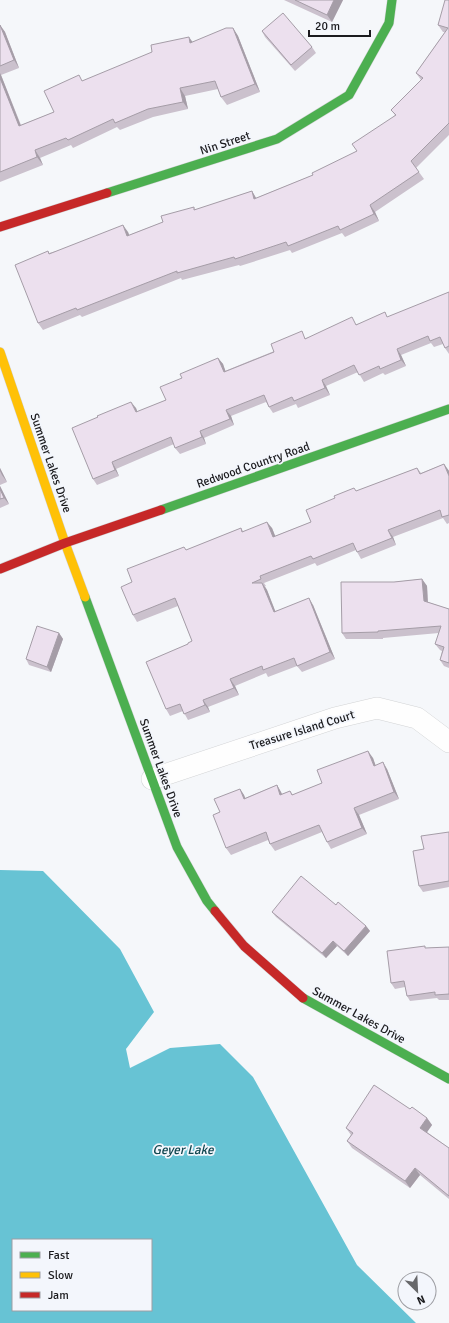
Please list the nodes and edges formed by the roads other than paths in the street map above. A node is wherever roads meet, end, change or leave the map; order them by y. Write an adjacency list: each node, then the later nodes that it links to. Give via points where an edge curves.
1 (392, 0): 2 (street, Nin Street, via 389,23 349,95 277,139)
2 (0, 227)
3 (0, 352): 5 (street, Summer Lakes Drive)
4 (449, 409): 5 (street, Redwood Country Road)
5 (65, 543): 6 (street, Redwood Country Road); 8 (street, Summer Lakes Drive)
6 (0, 569)
7 (449, 742): 8 (street, Treasure Island Court, via 417,718 376,708 335,718)
8 (152, 779): 9 (street, Summer Lakes Drive, via 177,847 207,901 244,946 301,997)
9 (449, 1079)

